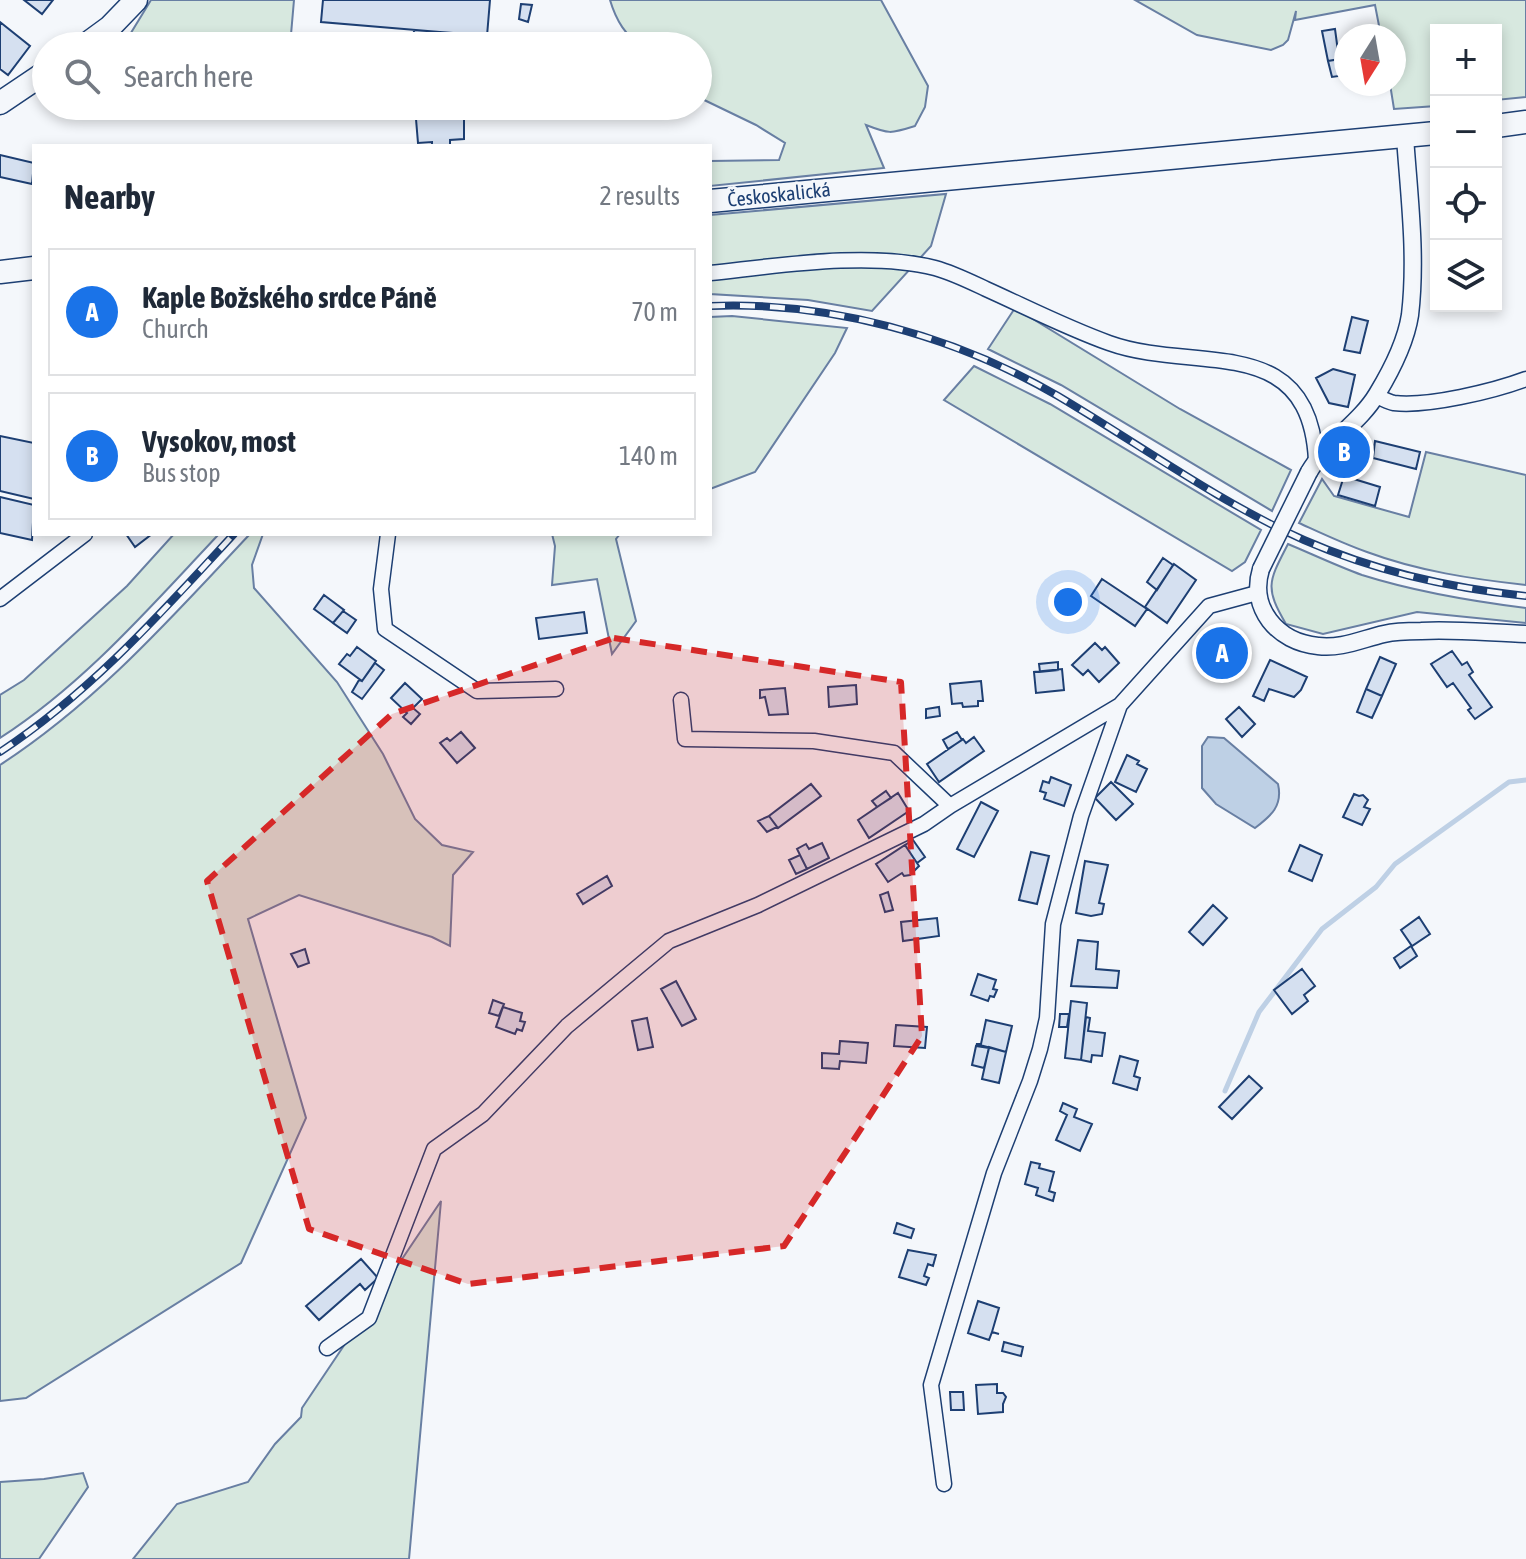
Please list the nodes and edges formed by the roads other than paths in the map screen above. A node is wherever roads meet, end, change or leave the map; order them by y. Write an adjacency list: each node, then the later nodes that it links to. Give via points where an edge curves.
1 (136, 0): 2 (main road)
2 (103, 32)
3 (32, 81): 4 (main road)
4 (0, 103)
5 (1526, 122): 6 (main road)
6 (1502, 125)
7 (1430, 134): 8 (main road, Českoskalická)
8 (1405, 137): 9 (main road, Českoskalická); 14 (street, via 1412,234 1410,317)
9 (712, 201)
10 (32, 268): 11 (main road)
11 (0, 272)
12 (712, 273): 15 (street, via 851,262 934,268 1109,344 1261,369 1301,399 1315,435)
13 (1526, 379): 14 (street, via 1435,400 1392,403)
14 (1376, 396): 15 (street)
15 (1313, 466): 18 (street, bridge, via 1261,569)
16 (82, 536): 19 (street)
17 (388, 536): 21 (street, via 381,589 385,629 477,691)
18 (1257, 593): 20 (street, via 1262,612 1278,630 1317,646 1427,630); 23 (street, via 1209,606)
19 (0, 599)
20 (1526, 634)
21 (556, 689)
22 (681, 700): 24 (street, via 685,739 814,741 894,753)
23 (1120, 705): 24 (street); 26 (street, via 1081,816 1053,924 1040,1049 994,1173 931,1385)
24 (950, 806): 25 (street, via 924,824 758,905 669,941 567,1026 483,1114 434,1149 369,1318)
25 (327, 1348)
26 (944, 1484)

